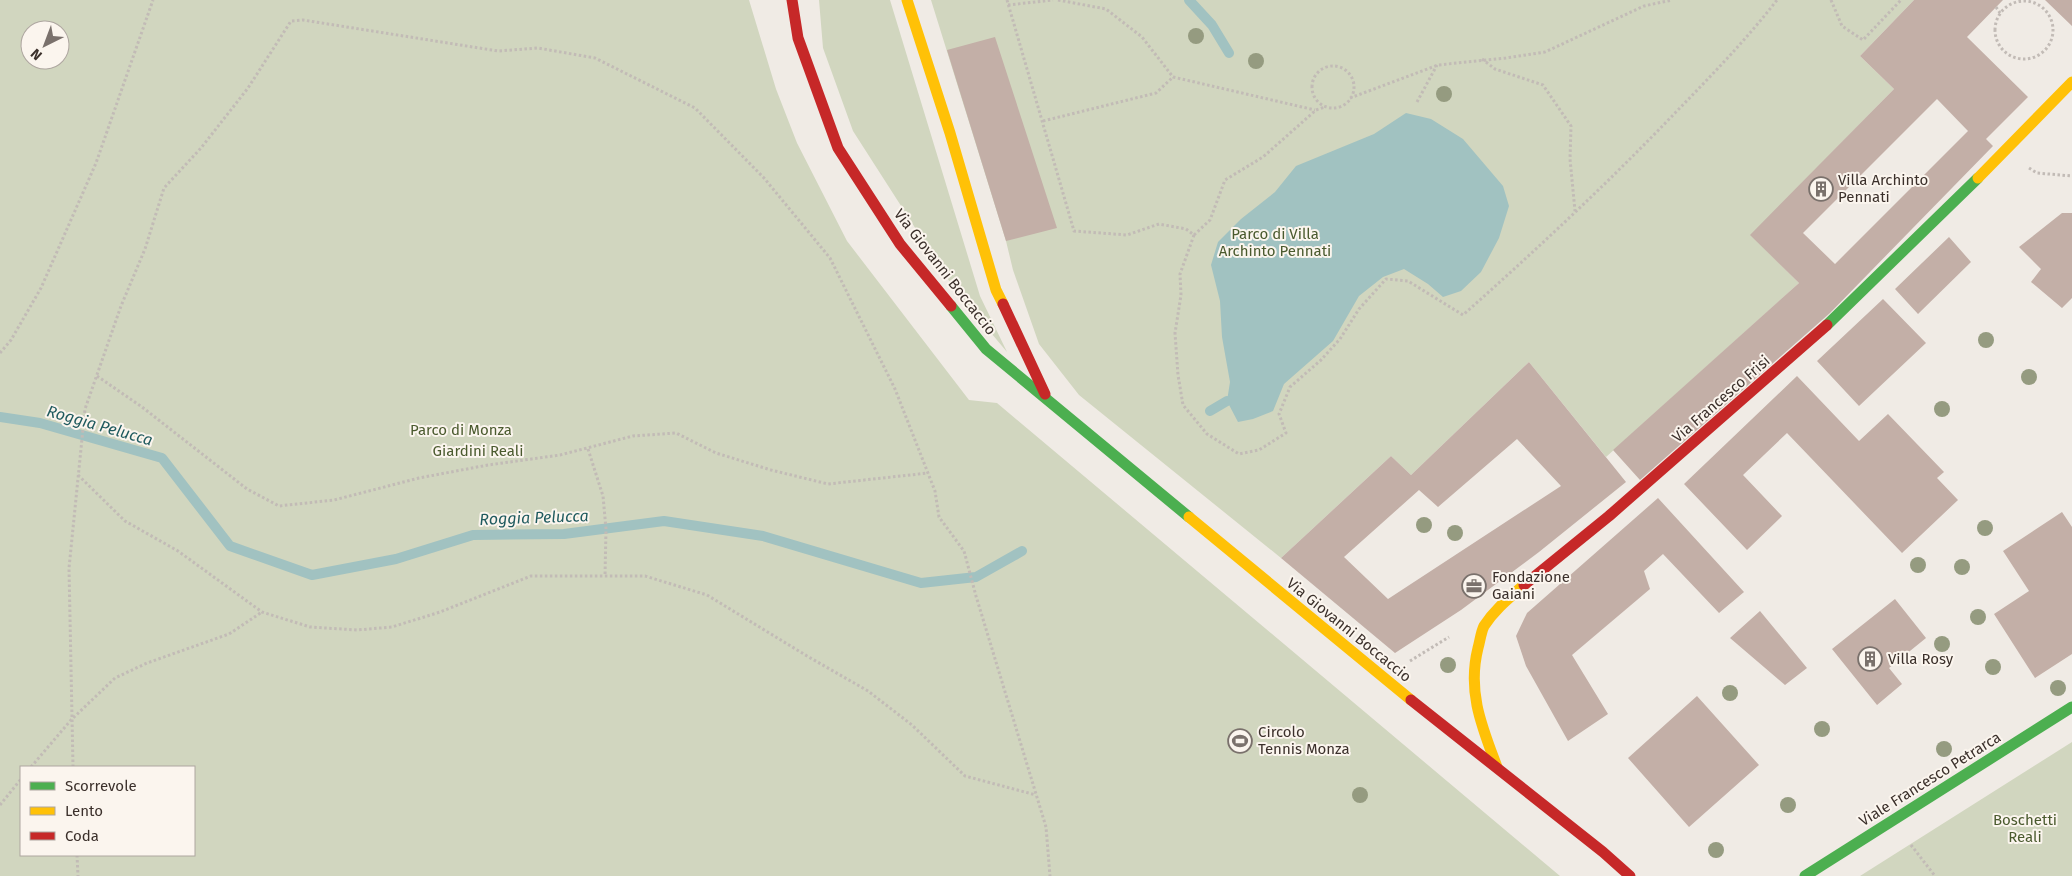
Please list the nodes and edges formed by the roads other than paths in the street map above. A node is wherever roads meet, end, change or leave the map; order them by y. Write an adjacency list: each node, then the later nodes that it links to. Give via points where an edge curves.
1 (792, 0): 4 (main road, Via Giovanni Boccaccio, via 798,38 843,156 900,244 986,349)
2 (907, 0): 4 (main road, Via Giovanni Boccaccio, via 996,290)
3 (2072, 83): 6 (main road, Via Francesco Frisi, via 1810,342 1499,606 1483,628 1473,682 1479,720)
4 (1050, 404): 6 (main road, Via Giovanni Boccaccio, via 1382,677)
5 (2072, 707): 8 (main road, Viale Francesco Petrarca)
6 (1497, 767): 7 (main road, Via Giovanni Boccaccio)
7 (1630, 876)
8 (1805, 876)

